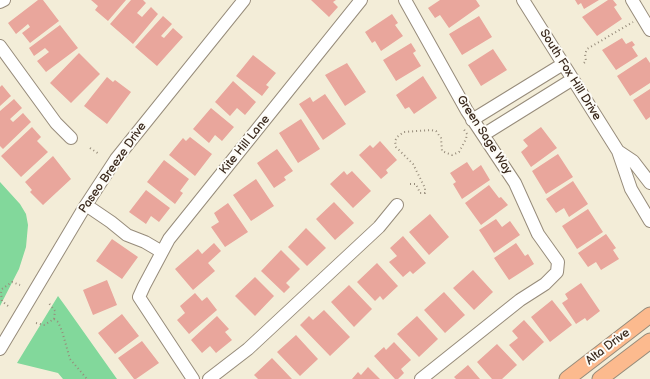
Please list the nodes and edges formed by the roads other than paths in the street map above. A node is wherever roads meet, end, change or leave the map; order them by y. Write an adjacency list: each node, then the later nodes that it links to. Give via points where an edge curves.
1 (4, 0): 7 (street)
2 (244, 0): 19 (street, Paseo Breeze Drive, via 136,132)
3 (361, 0): 22 (street, Kite Hill Lane)
4 (404, 0): 14 (street, Green Sage Way)
5 (523, 0): 10 (street, South Fox Hill Drive)
6 (632, 0): 8 (street)
7 (0, 2)
8 (650, 30)
9 (0, 46): 16 (street, via 56,123)
10 (563, 64): 11 (street, South Fox Hill Drive); 12 (street)
11 (573, 79): 13 (street); 17 (street, South Fox Hill Drive)
12 (518, 92): 13 (street); 14 (street)
13 (527, 107): 15 (street)
14 (472, 120): 15 (street, Green Sage Way)
15 (483, 135): 28 (street, Green Sage Way, via 515,183 538,234 558,262 557,272 545,284 520,300)
16 (71, 138)
17 (618, 151): 18 (street, South Fox Hill Drive, via 633,161); 21 (street, South Fox Hill Drive, via 631,189)
18 (650, 183)
19 (86, 205): 22 (street, via 126,235); 25 (street, Paseo Breeze Drive)
20 (397, 205): 27 (street, via 379,227 259,338)
21 (650, 221)
22 (162, 252): 26 (street, Kite Hill Lane, via 139,297)
23 (650, 315): 29 (main road, Alta Drive)
24 (650, 341): 30 (main road, Alta Drive)
25 (0, 349)
26 (193, 379)
27 (209, 379)
28 (421, 379)
29 (567, 379)
30 (600, 379)

